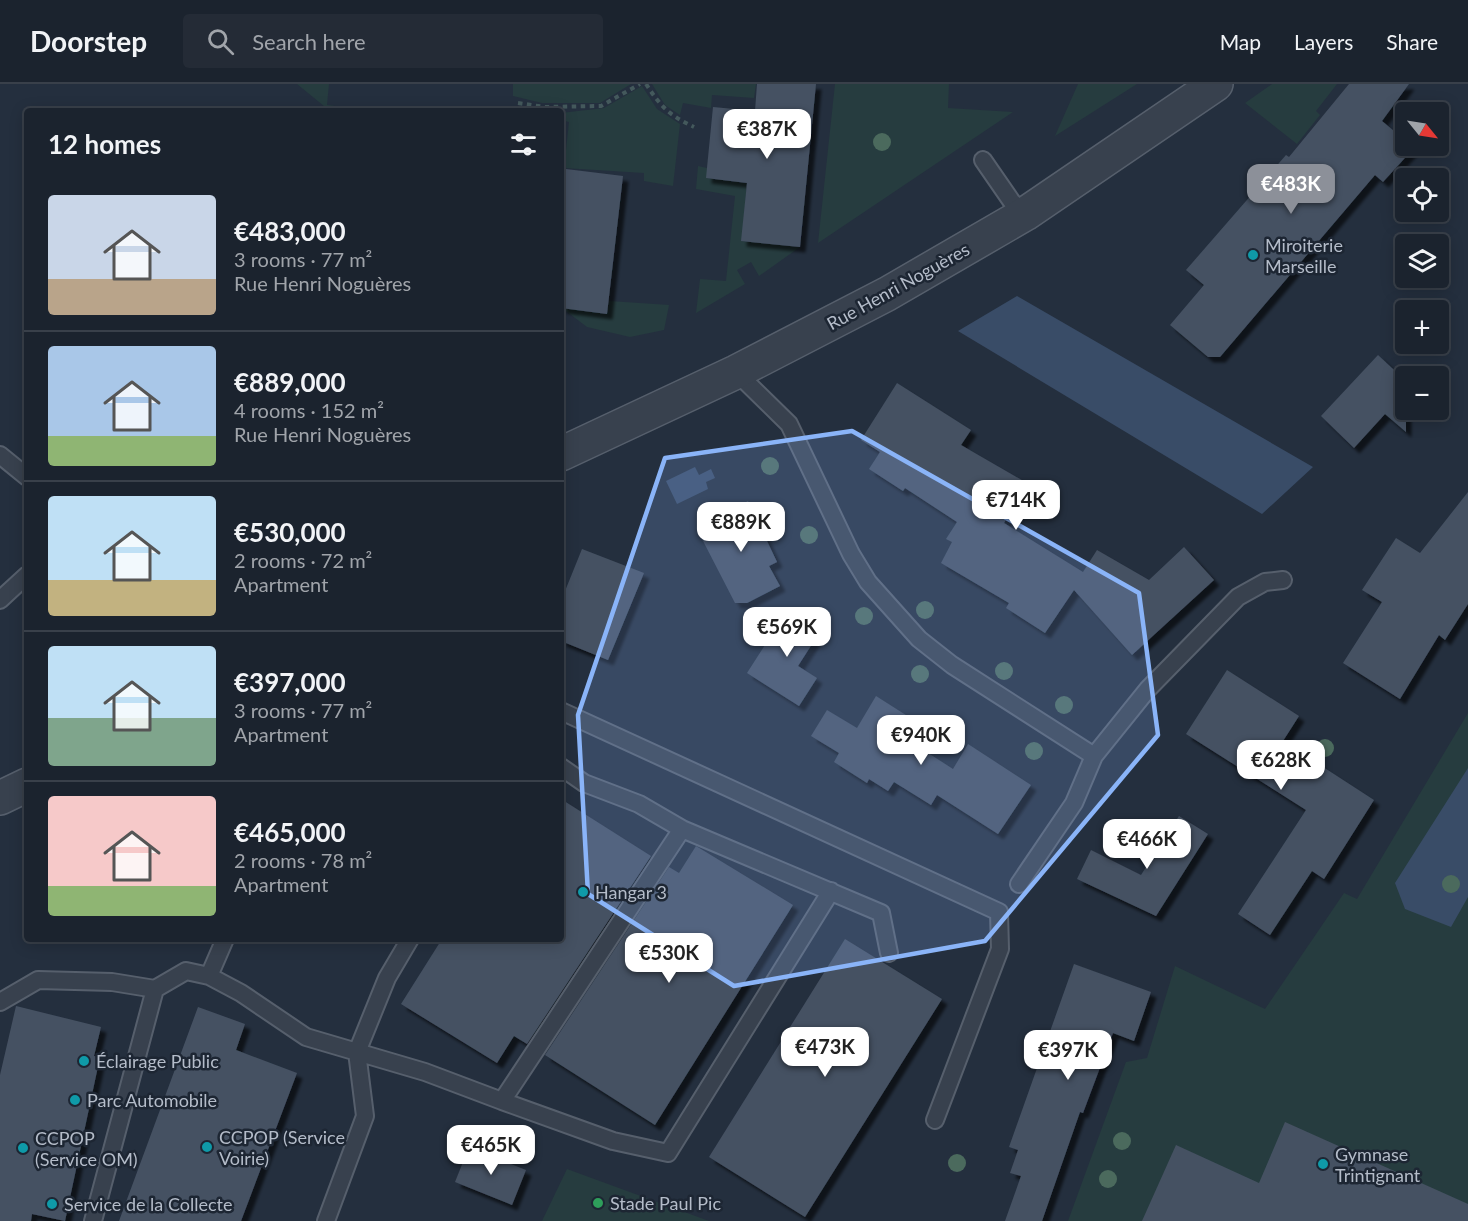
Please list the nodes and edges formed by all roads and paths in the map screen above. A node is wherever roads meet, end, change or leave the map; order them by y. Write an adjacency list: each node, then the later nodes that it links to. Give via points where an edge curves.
1 (640, 84): 4 (path, via 601,106 545,107)
2 (646, 84): 5 (path, via 660,106)
3 (1216, 84): 7 (street, Rue Henri Noguères)
4 (518, 103)
5 (694, 127)
6 (983, 160): 7 (lane)
7 (1024, 214): 8 (street, Rue Henri Noguères, via 887,294)
8 (736, 372): 9 (street, Rue Henri Noguères); 16 (lane, via 789,424 851,554 868,582 919,639 952,665)
9 (564, 453)
10 (0, 455): 11 (lane)
11 (24, 475)
12 (24, 578): 14 (lane)
13 (1283, 580): 16 (lane, via 1265,582 1238,597 1148,689)
14 (0, 600)
15 (564, 712): 31 (lane, via 999,912 1000,950)
16 (1094, 756): 21 (lane, via 1074,803)
17 (564, 769): 20 (lane, via 584,783 639,804)
18 (24, 786): 19 (street)
19 (0, 798)
20 (682, 829): 22 (lane); 30 (lane)
21 (1019, 884)
22 (831, 891): 25 (lane, via 881,913); 30 (lane, via 668,1153 613,1141)
23 (224, 942): 26 (lane)
24 (408, 942): 29 (lane, via 387,978)
25 (889, 953)
26 (209, 976): 27 (lane, via 186,972); 29 (lane, via 242,993 306,1037)
27 (155, 989): 28 (lane, via 112,982 38,980); 32 (lane)
28 (0, 1002)
29 (357, 1052): 30 (lane, via 426,1072); 33 (lane, via 365,1116)
30 (502, 1101)
31 (935, 1120)
32 (93, 1221)
33 (326, 1221)

